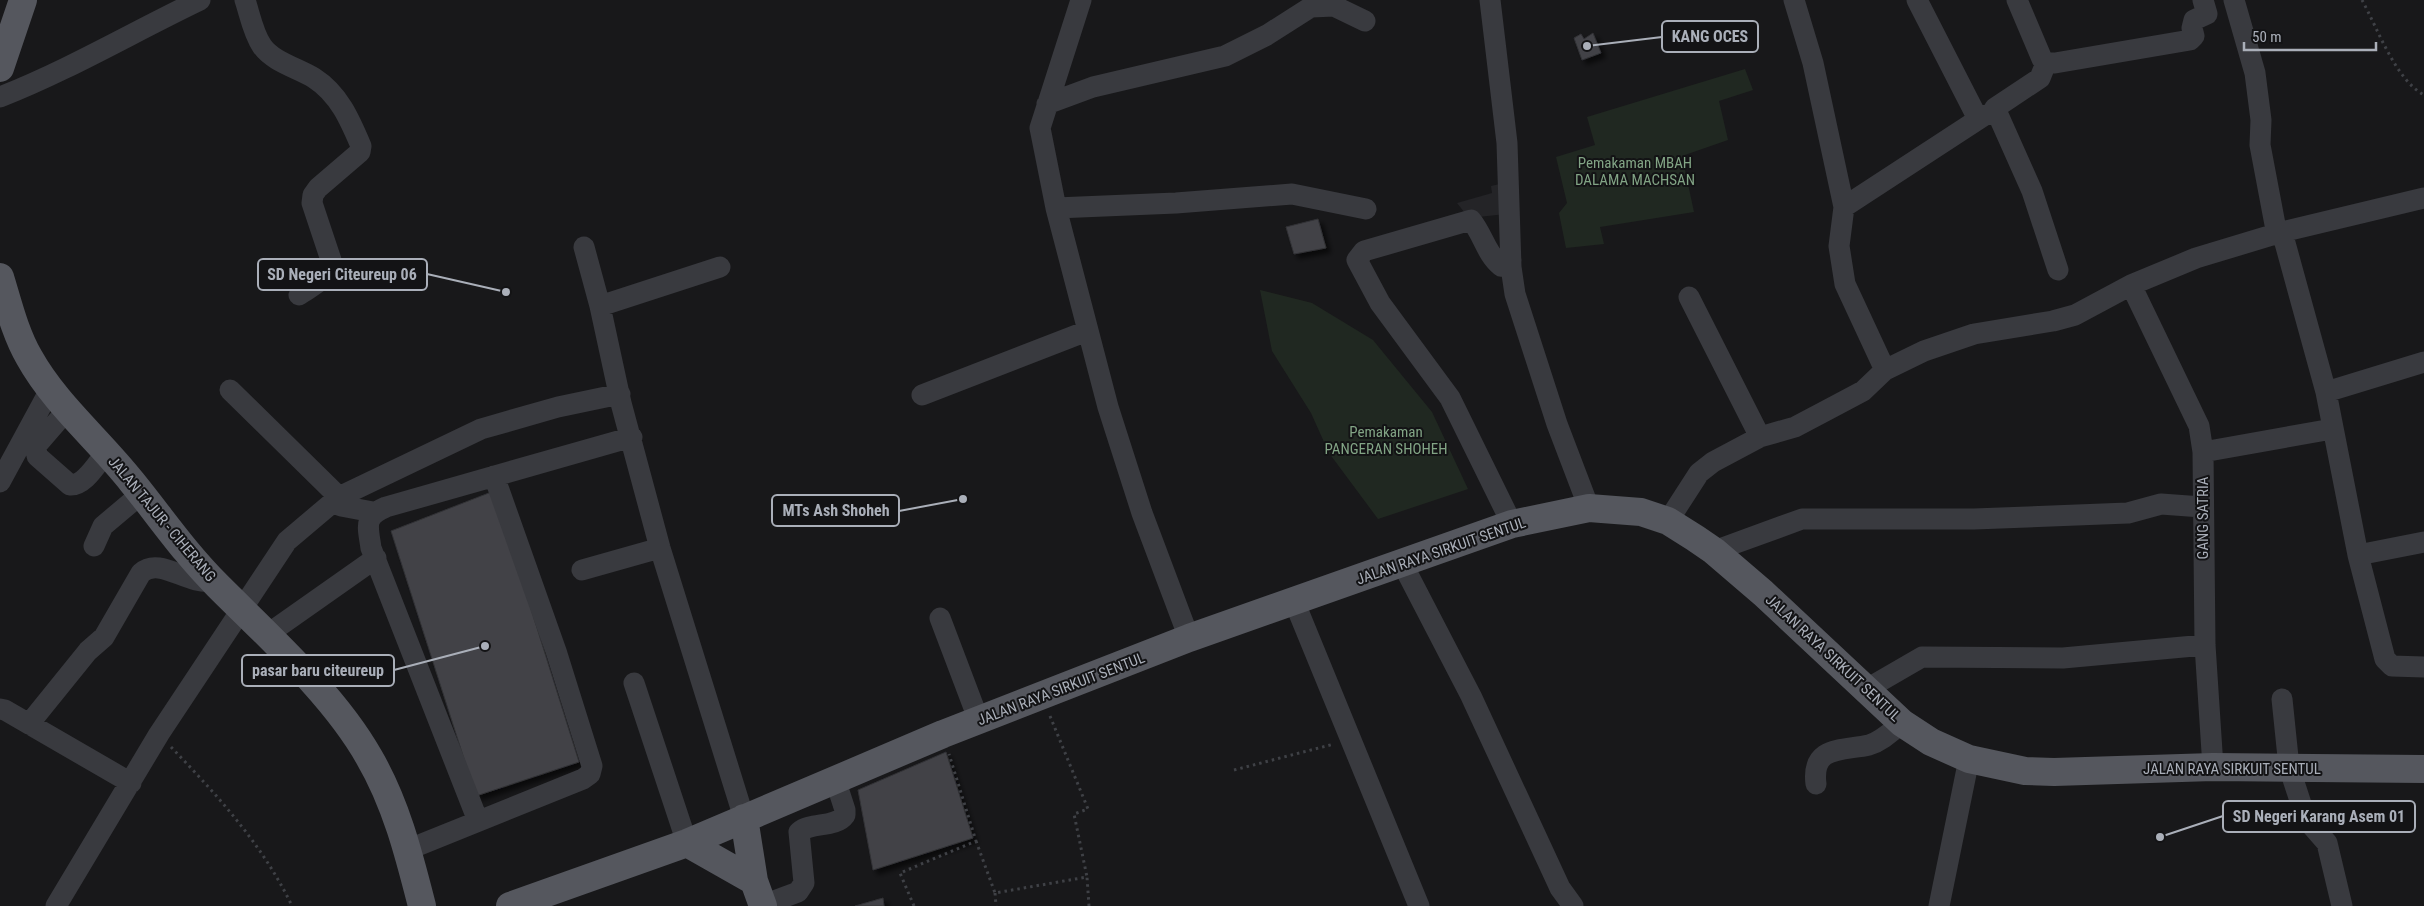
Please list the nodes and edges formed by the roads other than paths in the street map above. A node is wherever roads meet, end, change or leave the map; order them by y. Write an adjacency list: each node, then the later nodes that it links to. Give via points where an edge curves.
1 (23, 0): 13 (main road)
2 (200, 0): 14 (street, via 43,80)
3 (245, 0): 28 (street, via 263,47 326,87 346,112 361,146 360,152 313,195 312,203 331,260 330,269 326,276)
4 (1081, 0): 15 (street)
5 (1490, 0): 23 (street, via 1508,143)
6 (1794, 0): 18 (street, via 1813,63)
7 (1917, 0): 16 (street)
8 (2017, 0): 12 (street)
9 (2203, 0): 12 (street, via 2207,14 2194,20 2194,36 2190,40)
10 (2234, 0): 21 (street, via 2255,73 2261,120 2260,145)
11 (1365, 21): 15 (street, via 1334,6 1311,7 1267,35 1225,56 1093,87)
12 (2046, 63): 16 (street, via 2040,78)
13 (0, 68)
14 (0, 97)
15 (1047, 104): 19 (street, via 1040,128)
16 (1985, 116): 18 (street); 25 (street, via 1999,117 2032,192)
17 (2424, 198): 21 (street)
18 (1844, 207): 33 (street, via 1839,246 1846,284)
19 (1056, 208): 20 (street, via 1292,194); 31 (street)
20 (1366, 209)
21 (2280, 234): 27 (street, via 2196,258); 36 (street)
22 (584, 247): 30 (street)
23 (1511, 260): 50 (street, via 1515,294 1557,424); 53 (street, via 1501,266 1493,259 1471,220 1364,251 1357,260 1380,303 1450,398)
24 (720, 266): 30 (street)
25 (2058, 270)
26 (0, 277): 34 (main road, JALAN TAJUR - CIHERANG, via 28,356)
27 (2131, 285): 33 (street, via 2075,315 1974,334 1924,351); 43 (street, GANG SATRIA, via 2199,426)
28 (299, 295)
29 (1689, 297): 42 (street)
30 (600, 306): 38 (street)
31 (1087, 331): 37 (street); 67 (street, via 1142,513)
32 (2424, 362): 36 (street)
33 (1885, 370): 42 (street, via 1863,391 1839,404 1795,427)
34 (51, 388): 39 (main road, JALAN TAJUR - CIHERANG); 46 (street)
35 (230, 390): 48 (street)
36 (2326, 392): 40 (street)
37 (922, 395)
38 (621, 398): 41 (street); 48 (street, via 558,407 481,429)
39 (68, 409): 44 (main road, JALAN TAJUR - CIHERANG); 44 (street, via 36,446 37,456 70,486 74,486)
40 (2332, 429): 43 (street); 58 (street)
41 (632, 437): 45 (street); 56 (street)
42 (1760, 437): 52 (street, via 1699,473)
43 (2203, 452): 49 (street, GANG SATRIA)
44 (106, 453): 47 (main road, JALAN TAJUR - CIHERANG)
45 (494, 476): 51 (street); 85 (street, via 556,650 592,766 590,774 583,779)
46 (0, 482)
47 (142, 494): 55 (street, via 103,526); 62 (main road, JALAN TAJUR - CIHERANG, via 184,551)
48 (340, 501): 51 (street); 64 (street, via 289,550)
49 (2202, 507): 57 (street, via 2161,504 2128,514 1974,519 1802,519); 68 (street, GANG SATRIA)
50 (1589, 508): 52 (main road, JALAN RAYA SIRKUIT SENTUL, via 1641,512); 53 (main road, JALAN RAYA SIRKUIT SENTUL)
51 (373, 512): 59 (street, via 368,523 371,548)
52 (1668, 521): 57 (main road, JALAN RAYA SIRKUIT SENTUL)
53 (1512, 524): 60 (main road, JALAN RAYA SIRKUIT SENTUL)
54 (2424, 542): 58 (street)
55 (94, 546)
56 (660, 548): 61 (street); 84 (street)
57 (1714, 551): 71 (main road, JALAN RAYA SIRKUIT SENTUL)
58 (2358, 554): 69 (street, via 2385,659 2392,666)
59 (376, 558): 66 (street); 85 (street)
60 (1402, 563): 63 (main road, JALAN RAYA SIRKUIT SENTUL); 93 (street, via 1471,696 1560,888)
61 (582, 570)
62 (213, 581): 64 (main road, JALAN TAJUR - CIHERANG); 75 (street, via 200,582 159,567 146,569 101,642 88,651)
63 (1294, 602): 67 (main road, JALAN RAYA SIRKUIT SENTUL); 92 (street)
64 (243, 612): 66 (main road, JALAN TAJUR - CIHERANG); 82 (street, via 159,734)
65 (940, 618): 74 (street)
66 (268, 634): 87 (main road, JALAN TAJUR - CIHERANG, via 313,683 369,756 390,798)
67 (1189, 638): 74 (main road, JALAN RAYA SIRKUIT SENTUL)
68 (2205, 645): 71 (street, via 2063,658 1922,657); 78 (street, GANG SATRIA)
69 (2424, 667)
70 (634, 683): 86 (street)
71 (1865, 690): 76 (main road, JALAN RAYA SIRKUIT SENTUL)
72 (2282, 699): 79 (street)
73 (0, 709): 75 (street)
74 (979, 721): 81 (main road, JALAN RAYA SIRKUIT SENTUL)
75 (29, 724): 82 (street)
76 (1902, 724): 77 (main road, JALAN RAYA SIRKUIT SENTUL, via 1930,742); 83 (street, via 1875,742 1826,754 1817,764)
77 (1969, 759): 78 (main road, JALAN RAYA SIRKUIT SENTUL, via 2025,771 2054,772); 94 (street)
78 (2213, 767): 79 (main road, JALAN RAYA SIRKUIT SENTUL)
79 (2289, 767): 80 (main road, JALAN RAYA SIRKUIT SENTUL); 95 (street, via 2306,818 2327,843)
80 (2424, 770)
81 (835, 779): 84 (main road, JALAN RAYA SIRKUIT SENTUL); 88 (street, via 845,815 840,820 806,828 797,835 802,887 798,892)
82 (131, 783): 89 (street)
83 (1816, 784)
84 (744, 818): 86 (main road, JALAN RAYA SIRKUIT SENTUL); 88 (main road)
85 (478, 821): 87 (street)
86 (688, 843): 88 (main road); 91 (main road, JALAN RAYA SIRKUIT SENTUL)
87 (408, 850): 90 (main road, JALAN TAJUR - CIHERANG)
88 (760, 897)
89 (56, 906)
90 (422, 906)
91 (510, 906)
92 (1419, 906)
93 (1573, 906)
94 (1939, 906)
95 (2342, 906)

